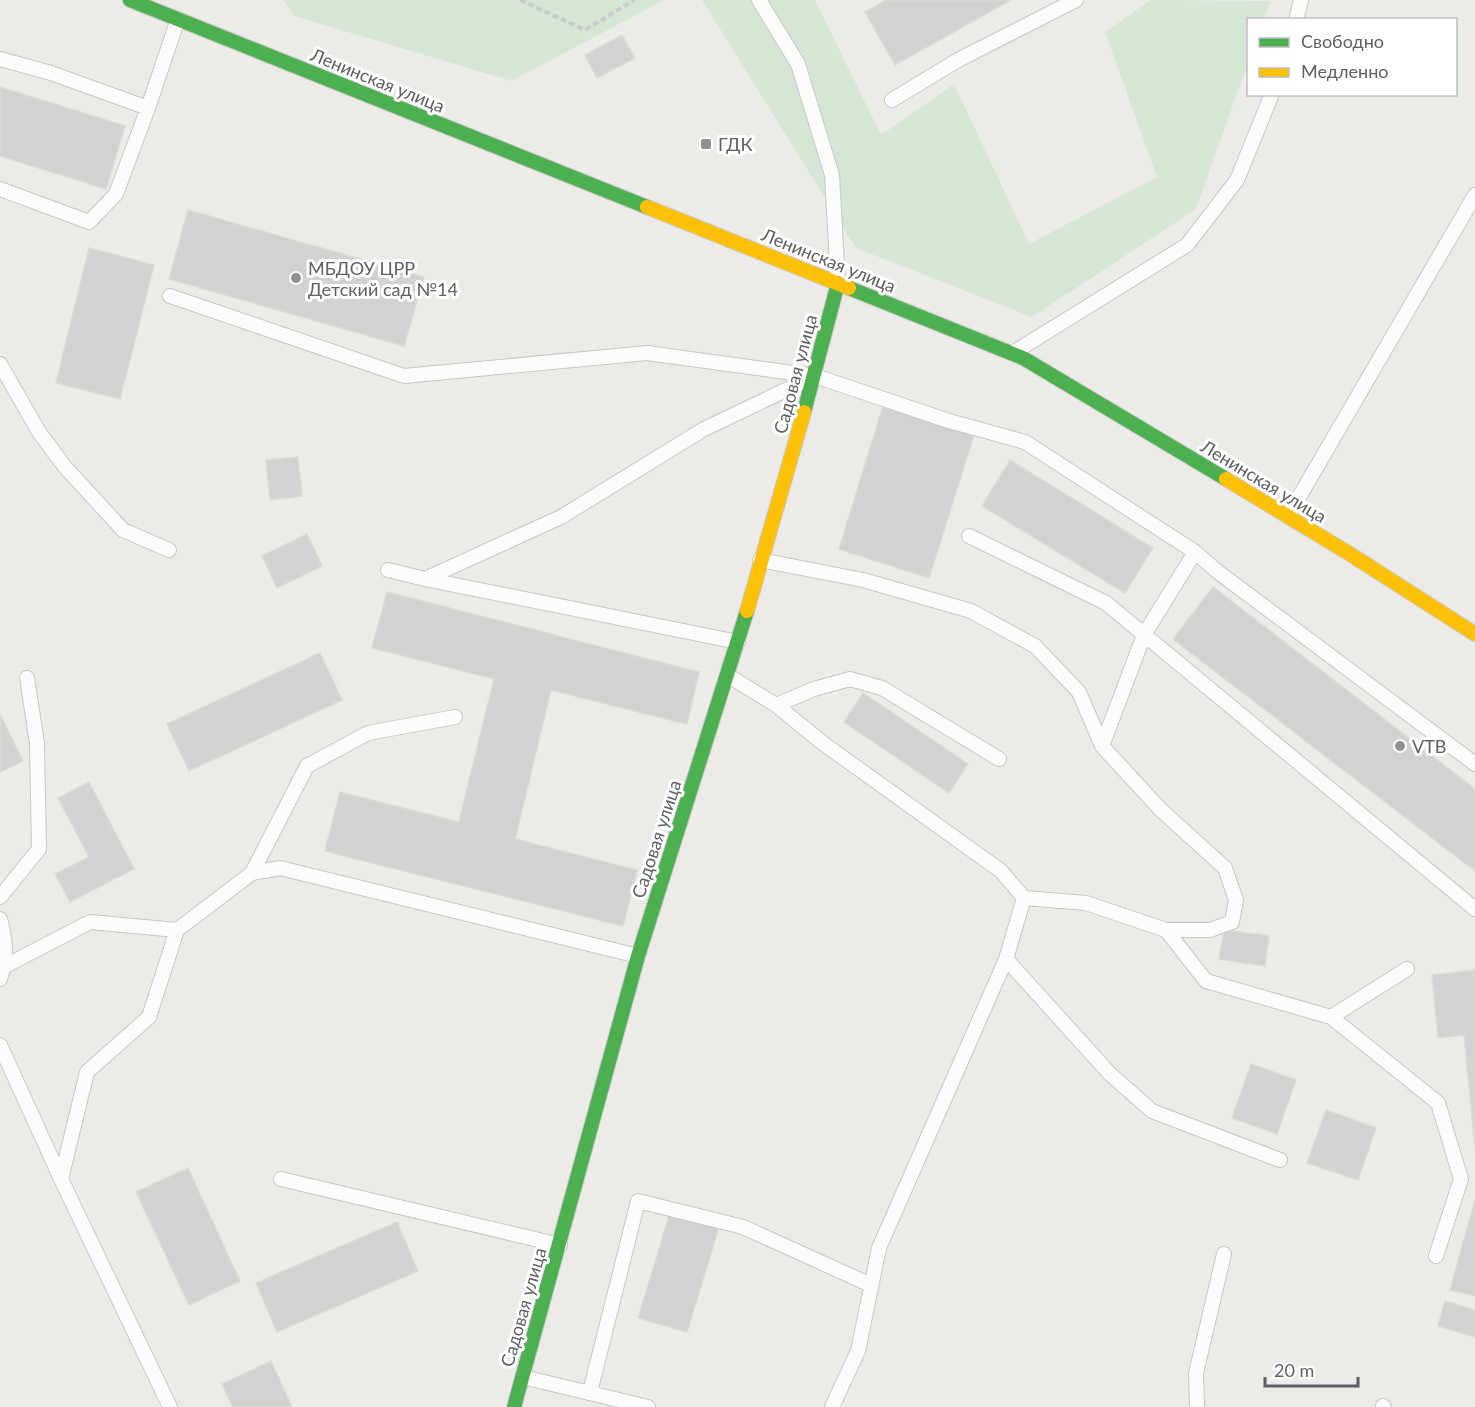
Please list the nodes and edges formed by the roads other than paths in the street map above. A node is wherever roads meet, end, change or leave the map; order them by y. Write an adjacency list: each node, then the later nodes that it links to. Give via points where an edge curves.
1 (130, 0): 6 (main road, Ленинская улица)
2 (759, 0): 13 (lane, via 798,64 832,175)
3 (1076, 0): 9 (lane, via 958,60)
4 (1301, 0): 5 (lane)
5 (1296, 18)
6 (178, 19): 10 (lane); 13 (main road, Ленинская улица)
7 (0, 59): 10 (lane)
8 (1271, 96): 15 (lane, via 1237,180 1187,244)
9 (892, 99)
10 (148, 108): 11 (lane, via 116,194 89,222)
11 (0, 189)
12 (1475, 195): 18 (lane)
13 (838, 283): 15 (main road, Ленинская улица); 17 (main road, Садовая улица)
14 (170, 296): 17 (lane, via 404,376 647,353)
15 (1012, 353): 18 (main road, Ленинская улица)
16 (0, 364): 20 (lane, via 39,432 65,467 123,530)
17 (815, 376): 21 (lane, via 1025,442); 22 (main road, Садовая улица); 24 (lane, via 704,429 561,517)
18 (1288, 516): 25 (main road, Ленинская улица)
19 (969, 536): 26 (lane, via 1106,603)
20 (169, 550)
21 (1195, 552): 26 (lane); 34 (lane)
22 (760, 560): 27 (main road, Садовая улица); 32 (lane, via 863,580 971,611 1035,646 1079,692)
23 (388, 570): 24 (lane)
24 (425, 579): 27 (lane)
25 (1475, 634)
26 (1144, 635): 32 (lane); 38 (lane)
27 (738, 642): 28 (main road, Садовая улица)
28 (727, 675): 30 (lane); 42 (main road, Садовая улица)
29 (27, 678): 36 (lane, via 37,743 39,849)
30 (776, 705): 33 (lane, via 850,679 882,688); 37 (lane, via 1001,871)
31 (455, 717): 35 (lane, via 368,732 307,766)
32 (1102, 746): 41 (lane, via 1161,810 1225,868 1236,900 1232,921 1210,930)
33 (999, 759)
34 (1475, 764)
35 (252, 873): 40 (lane); 42 (lane, via 280,868)
36 (0, 897)
37 (1024, 898): 41 (lane, via 1086,903); 43 (lane)
38 (1475, 909)
39 (0, 919): 45 (lane, via 5,939)
40 (177, 930): 45 (lane, via 90,922); 49 (lane, via 149,1017 87,1072)
41 (1166, 930): 46 (lane, via 1206,981)
42 (638, 956): 51 (main road, Садовая улица)
43 (1006, 959): 48 (lane, via 1110,1074 1152,1111); 54 (lane, via 879,1248)
44 (1407, 969): 46 (lane)
45 (2, 972)
46 (1331, 1017): 53 (lane, via 1438,1103 1461,1179)
47 (0, 1044): 49 (lane)
48 (1280, 1160)
49 (61, 1179): 57 (lane)
50 (281, 1179): 51 (lane)
51 (560, 1245): 55 (main road, Садовая улица)
52 (1224, 1254): 61 (lane, via 1196,1373)
53 (1436, 1256)
54 (871, 1285): 56 (lane, via 743,1227 638,1201); 60 (lane, via 858,1351)
55 (523, 1377): 56 (lane); 58 (main road, Садовая улица)
56 (590, 1392): 59 (lane)
57 (170, 1407)
58 (514, 1407)
59 (648, 1407)
60 (832, 1407)
61 (1197, 1407)

